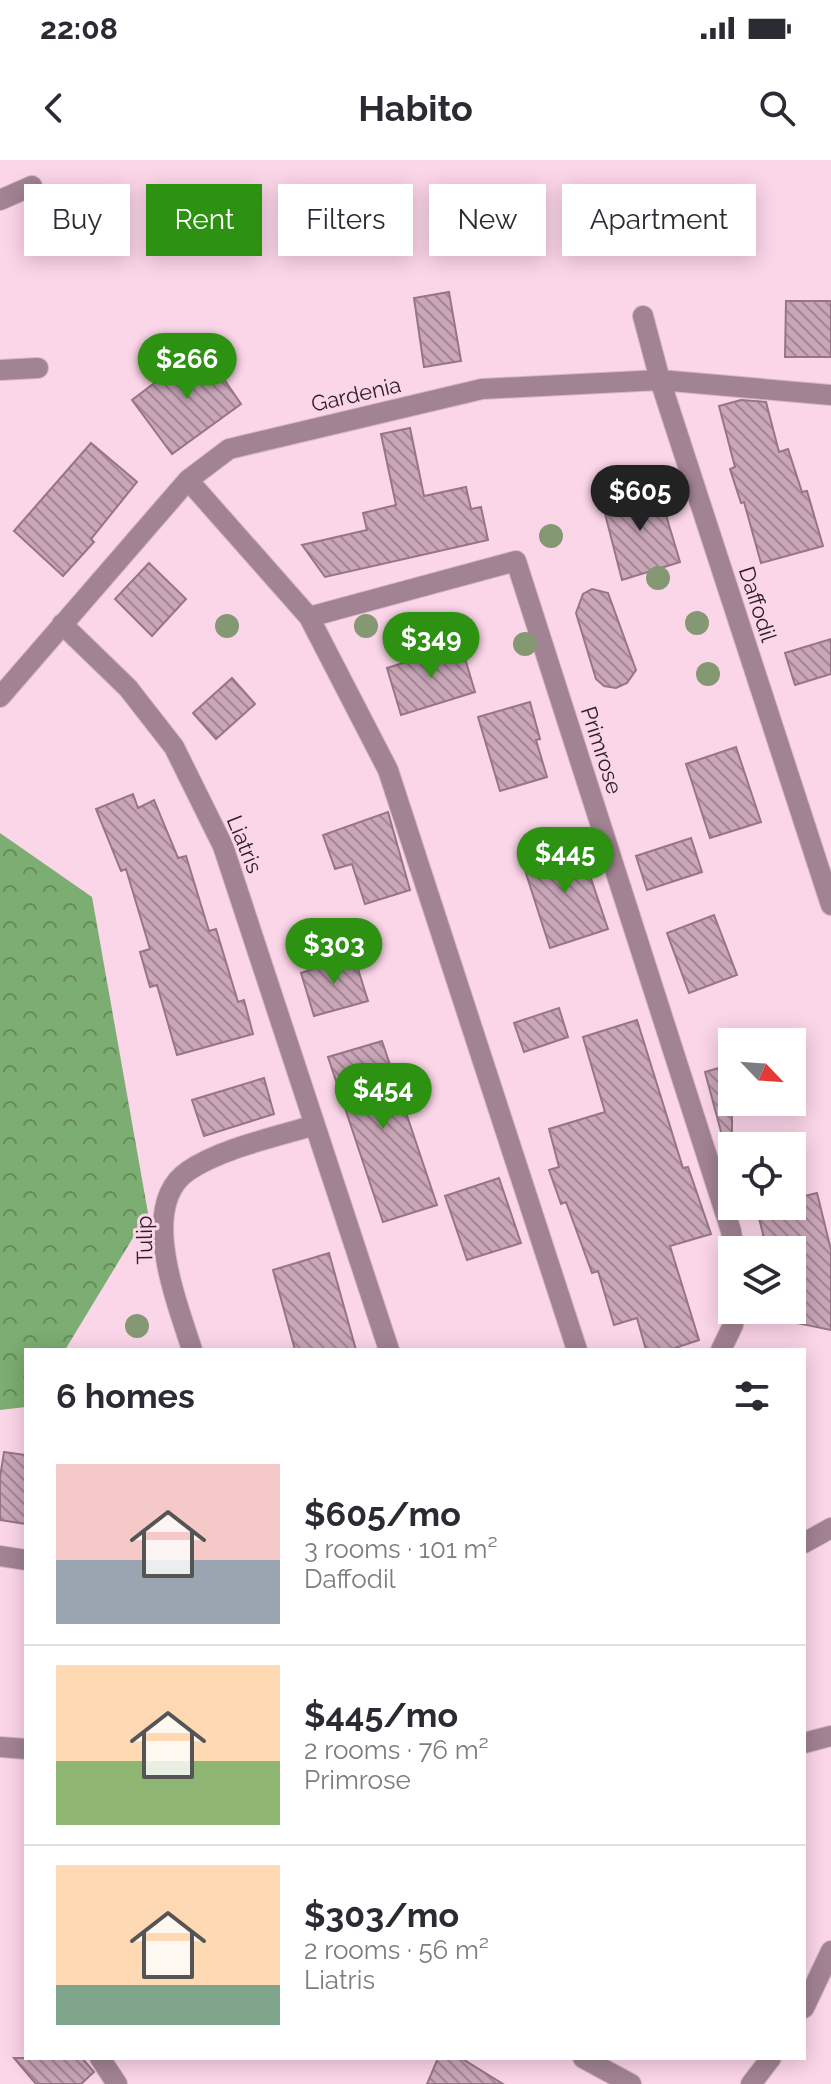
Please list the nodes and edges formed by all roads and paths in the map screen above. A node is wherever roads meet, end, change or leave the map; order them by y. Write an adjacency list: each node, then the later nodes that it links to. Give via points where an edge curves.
1 (24, 190): 2 (street)
2 (0, 200)
3 (643, 316): 6 (street, Daffodil)
4 (38, 368): 5 (street)
5 (0, 370)
6 (660, 380): 7 (street, Gardenia); 8 (street, Gardenia, via 482,389 229,449); 12 (street, Daffodil)
7 (831, 395)
8 (188, 480): 9 (street); 10 (street, Gardenia)
9 (309, 617): 14 (street, Primrose, via 516,561); 18 (street, via 388,770)
10 (62, 624): 11 (street, Gardenia); 13 (street, Liatris, via 128,688 174,747 223,846)
11 (0, 697)
12 (831, 905)
13 (315, 1125): 16 (street, Tulip, via 215,1158 175,1184 163,1232 168,1271); 17 (street, Liatris)
14 (732, 1236)
15 (733, 1324): 19 (street)
16 (191, 1348)
17 (388, 1348)
18 (576, 1348)
19 (722, 1348)
20 (831, 1528): 21 (street)
21 (806, 1542)
22 (0, 1556): 23 (street)
23 (24, 1560)
24 (831, 1736): 25 (street)
25 (806, 1742)
26 (0, 1747): 27 (street)
27 (24, 1749)
28 (831, 1951): 29 (street)
29 (806, 2004)
30 (101, 2060): 33 (street)
31 (587, 2060): 34 (street)
32 (769, 2060): 35 (street)
33 (117, 2084)
34 (631, 2084)
35 (751, 2084)

